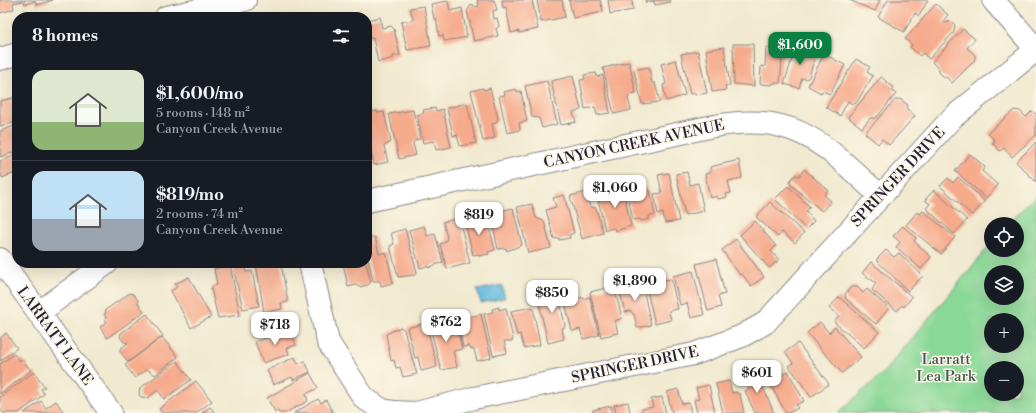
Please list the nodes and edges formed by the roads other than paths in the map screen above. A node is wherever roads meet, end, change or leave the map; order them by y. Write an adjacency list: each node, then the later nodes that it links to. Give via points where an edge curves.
1 (245, 0): 3 (street)
2 (993, 0): 4 (street)
3 (189, 12)
4 (1036, 50): 7 (street, SPRINGER DRIVE, via 952,118)
5 (12, 55): 6 (street)
6 (0, 59)
7 (880, 196): 8 (street, CANYON CREEK AVENUE, via 835,154 804,134 776,124 735,122); 11 (street, SPRINGER DRIVE, via 778,310 765,323 742,336 694,354 474,398 416,413 382,410 364,398 328,342)
8 (372, 200)
9 (0, 258): 12 (street, LARRATT LANE)
10 (100, 268): 12 (street)
11 (311, 268)
12 (38, 313): 13 (street, LARRATT LANE)
13 (111, 413)

